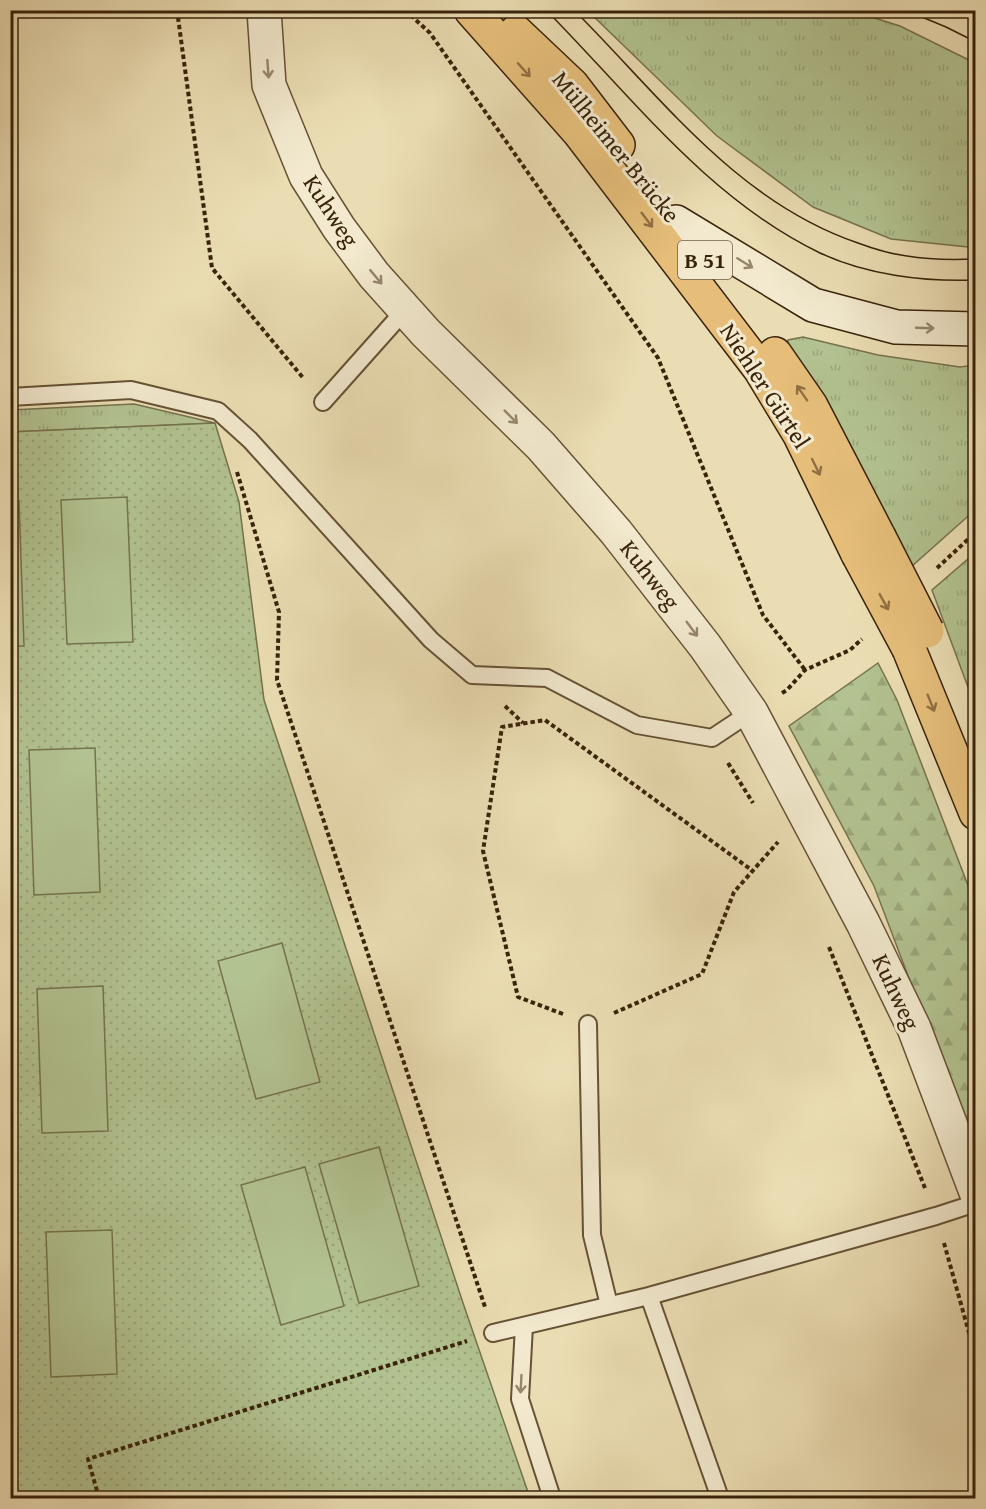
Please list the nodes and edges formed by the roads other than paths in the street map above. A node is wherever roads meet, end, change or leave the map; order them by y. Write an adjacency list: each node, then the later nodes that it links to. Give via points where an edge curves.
1 (264, 10): 5 (street, Kuhweg, one-way to 5, via 269,86 306,176 339,228)
2 (471, 10): 10 (main road, Niehler Gürtel, one-way to 10, bridge, via 579,132 760,369 800,435 858,554)
3 (493, 10): 4 (main road, Mülheimer Brücke / B 51, via 572,85)
4 (676, 222): 6 (street, B 51, one-way to 6, via 813,305 896,327); 9 (main road, Mülheimer Brücke / B 51, one-way to 4, via 811,406)
5 (405, 310): 8 (lane); 11 (street, Kuhweg, one-way to 11, via 541,446 616,532)
6 (975, 329)
7 (10, 397): 11 (lane, via 131,390 218,411 250,440 431,640 472,675 547,678 637,725 712,738)
8 (323, 402)
9 (879, 537): 10 (main road, Niehler Gürtel, bridge)
10 (918, 640): 12 (main road, Niehler Gürtel); 13 (main road, Niehler Gürtel, one-way to 13)
11 (751, 712): 15 (street, Kuhweg, via 915,1028)
12 (975, 754)
13 (975, 813)
14 (588, 1024): 18 (lane, via 592,1235)
15 (975, 1192)
16 (975, 1203): 17 (lane)
17 (649, 1296): 18 (lane); 22 (lane)
18 (609, 1305): 19 (lane)
19 (524, 1326): 20 (lane); 21 (lane, one-way to 21, via 520,1399)
20 (493, 1333)
21 (552, 1498)
22 (720, 1498)

